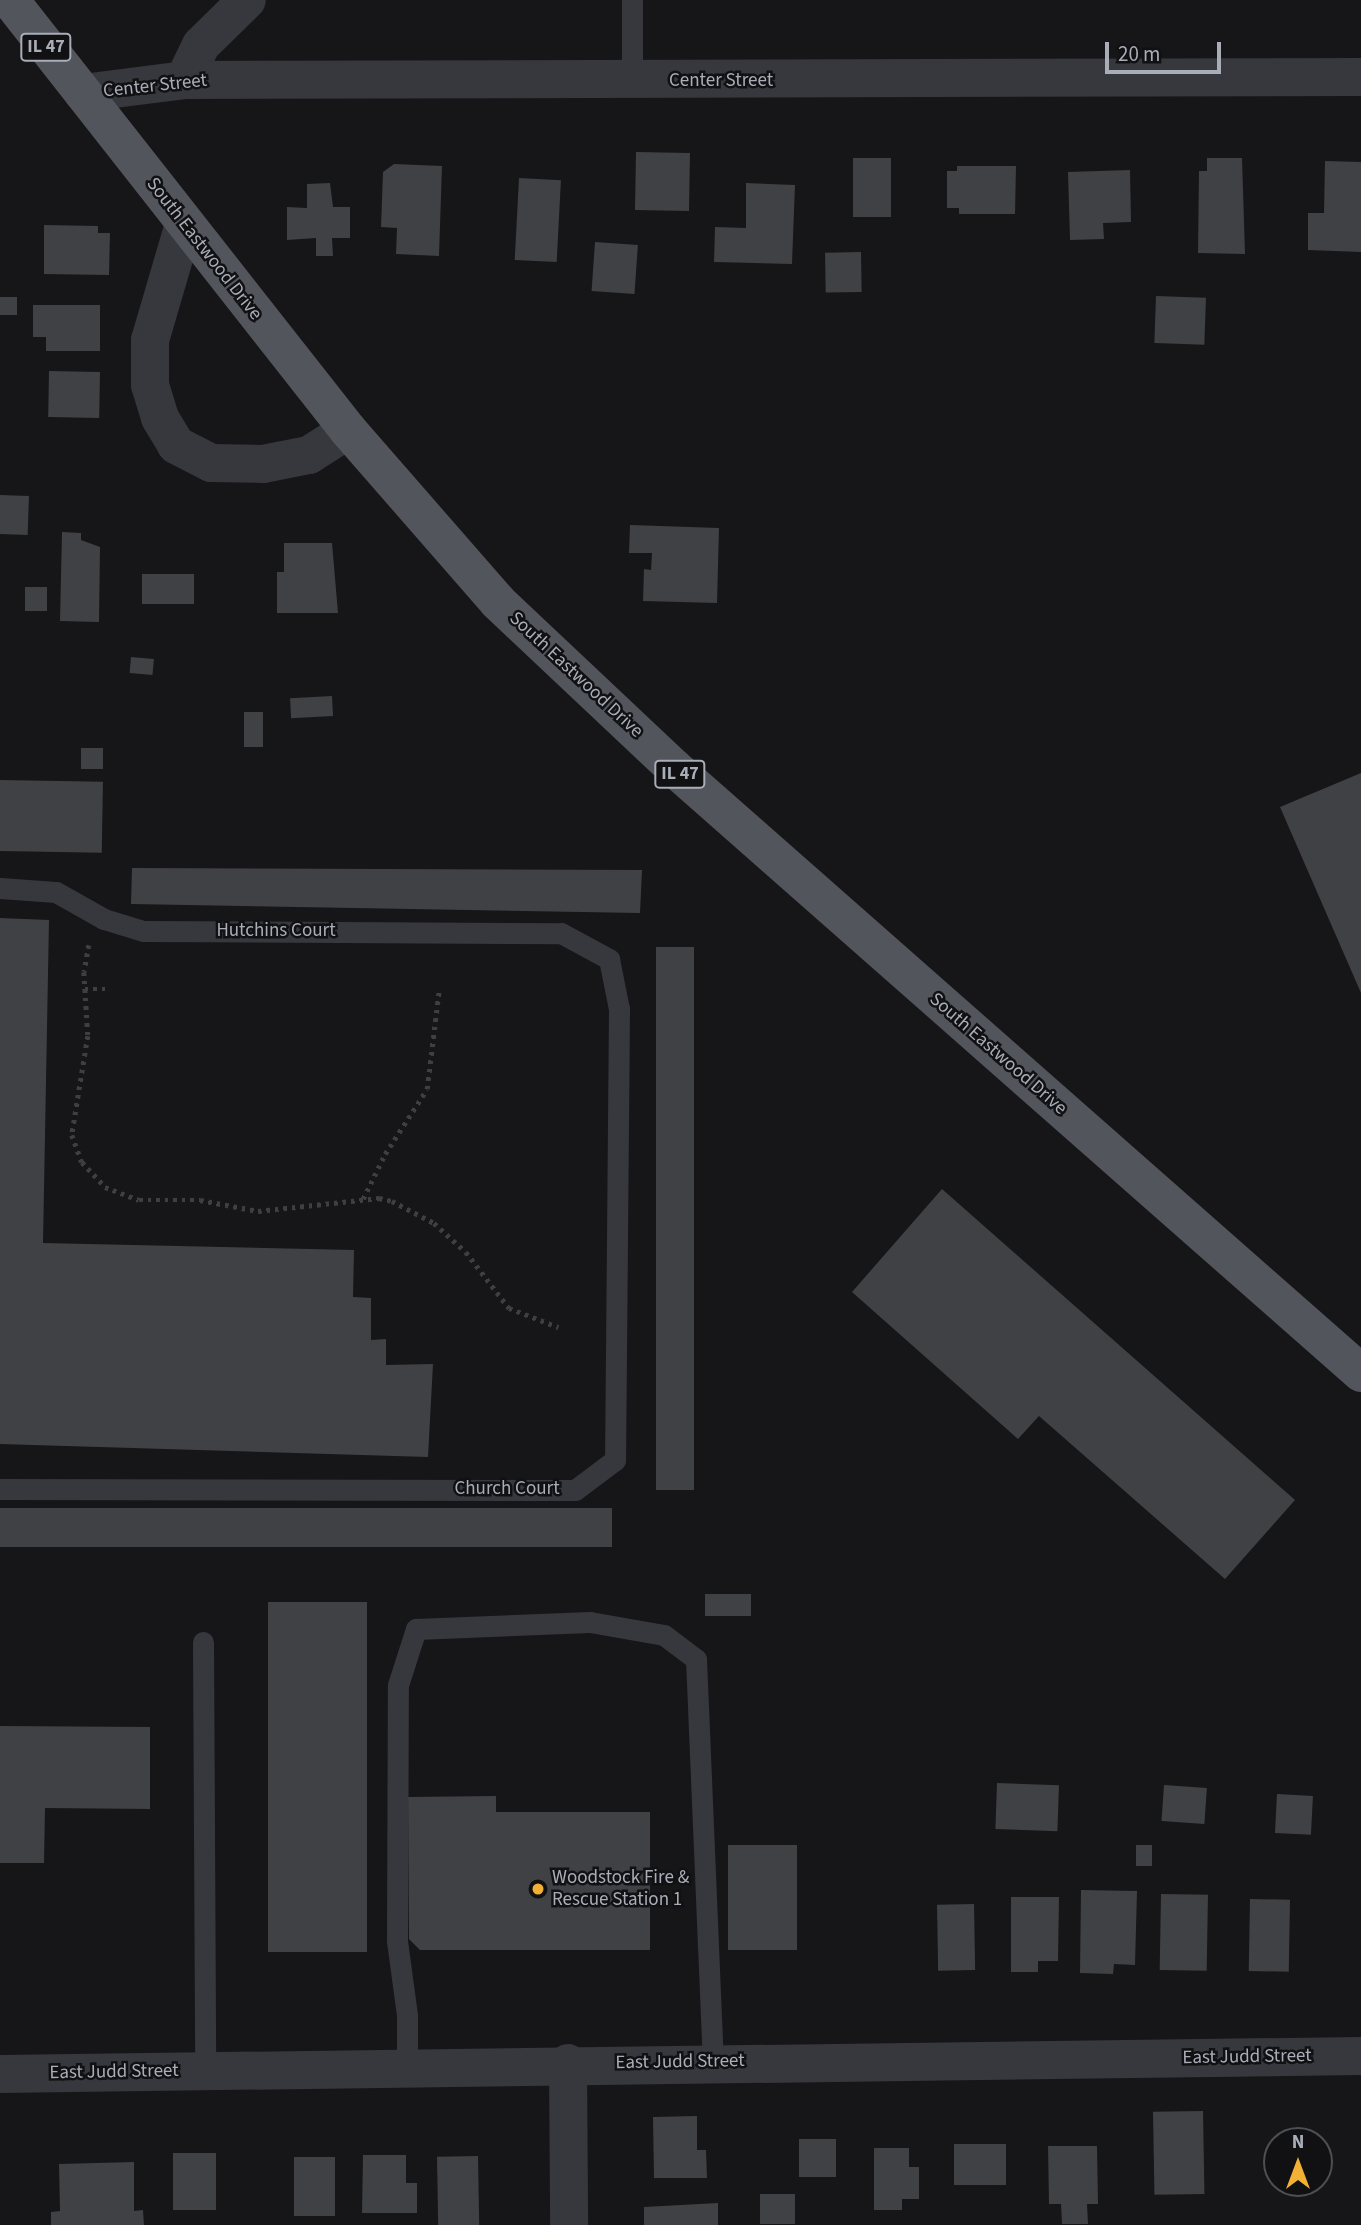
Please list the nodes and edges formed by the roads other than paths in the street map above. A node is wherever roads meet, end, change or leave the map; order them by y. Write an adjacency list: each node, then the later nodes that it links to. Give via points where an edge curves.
1 (10, 0): 7 (main road, South Eastwood Drive / IL 47)
2 (247, 0): 5 (street, via 201,45)
3 (632, 0): 6 (lane)
4 (1361, 77): 6 (street, Center Street)
5 (184, 80): 6 (street, Center Street); 7 (street, Center Street)
6 (632, 81)
7 (83, 93): 8 (main road, South Eastwood Drive / IL 47)
8 (184, 224): 9 (main road, South Eastwood Drive / IL 47); 9 (street, via 150,340 150,385 160,418 176,445 211,463 263,464 309,455)
9 (348, 430): 12 (main road, South Eastwood Drive / IL 47, via 498,602 663,758)
10 (0, 888): 11 (lane, Hutchins Court, via 56,892 104,919 144,931)
11 (561, 933): 13 (lane, Church Court, via 610,959 620,1009 615,1460 575,1490)
12 (1361, 1373)
13 (0, 1489)
14 (203, 1642): 19 (lane)
15 (1361, 2056): 16 (street, East Judd Street)
16 (713, 2062): 17 (street, East Judd Street); 18 (lane, via 696,1659 664,1635 590,1622 416,1629 398,1685 397,1941 406,2003)
17 (568, 2063): 18 (street, East Judd Street); 21 (street)
18 (407, 2067): 19 (street, East Judd Street)
19 (205, 2070): 20 (street, East Judd Street)
20 (0, 2074)
21 (569, 2225)

